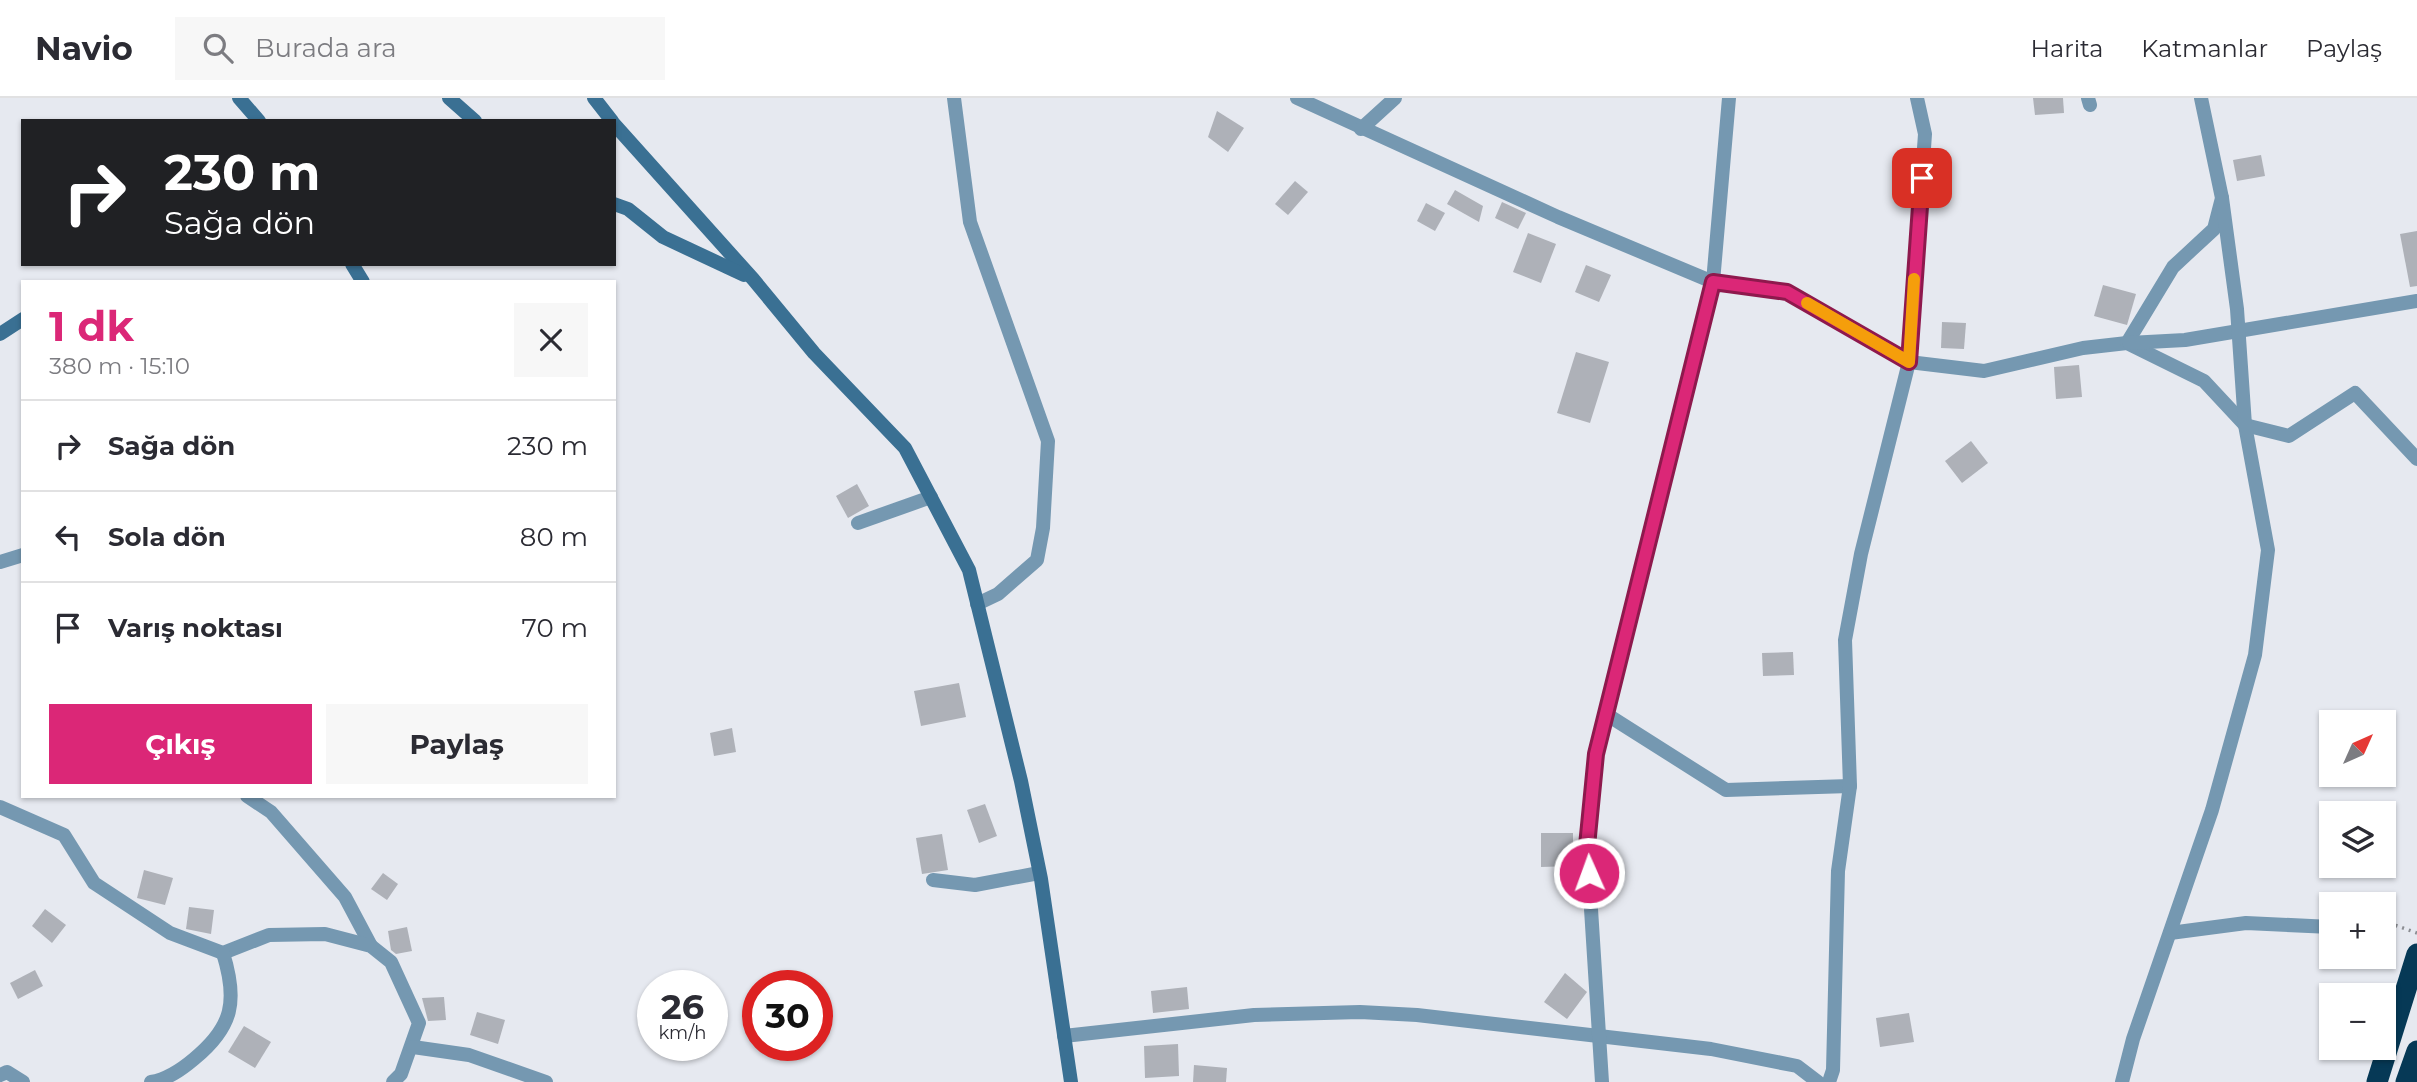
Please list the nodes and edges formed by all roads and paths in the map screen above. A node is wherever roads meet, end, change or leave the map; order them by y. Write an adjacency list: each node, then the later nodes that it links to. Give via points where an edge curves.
1 (239, 98): 10 (street)
2 (449, 98): 11 (street)
3 (593, 98): 12 (street)
4 (954, 98): 31 (street, via 970,222 1048,441 1037,560 998,594)
5 (1297, 98): 14 (street)
6 (1395, 98): 14 (street)
7 (1729, 98): 18 (street)
8 (1917, 98): 24 (street, via 1925,134)
9 (2201, 98): 15 (street)
10 (257, 119)
11 (473, 119)
12 (610, 119)
13 (616, 125): 17 (street)
14 (1361, 129): 18 (street)
15 (2222, 198): 21 (street); 23 (street, via 2214,229 2173,267)
16 (616, 205): 17 (street, via 663,237)
17 (754, 279): 27 (street, via 814,353 905,448)
18 (1713, 282): 24 (street, via 1787,292); 32 (street)
19 (2417, 301): 21 (street)
20 (21, 320): 22 (street)
21 (2239, 332): 23 (street, via 2186,341); 25 (street)
22 (0, 334)
23 (2127, 343): 24 (street, via 2083,348 1984,371); 25 (street, via 2204,381)
24 (1909, 362): 33 (street, via 1861,554 1845,640)
25 (2245, 425): 26 (street, via 2289,436 2355,393); 40 (street, via 2268,550 2255,655 2212,810)
26 (2417, 459)
27 (931, 498): 28 (street); 31 (street, via 969,570)
28 (858, 523)
29 (21, 556): 30 (street)
30 (0, 562)
31 (977, 604): 36 (street)
32 (1606, 714): 33 (street, via 1726,790); 45 (street, via 1596,754 1587,846)
33 (1850, 786): 57 (street, via 1838,871)
34 (250, 798): 42 (street, via 271,812 345,897)
35 (0, 807): 43 (street, via 64,835 94,883 170,933)
36 (1039, 873): 37 (street, via 975,885); 46 (street)
37 (933, 880)
38 (2319, 926): 40 (street, via 2246,923)
39 (2396, 926): 41 (path)
40 (2170, 933): 58 (street)
41 (2417, 933)
42 (371, 946): 43 (street, via 325,934 269,934); 47 (street, via 391,962 408,995 419,1023)
43 (223, 953): 51 (street, via 231,979 228,1019 217,1040 178,1072)
44 (2417, 954): 59 (highway)
45 (1601, 1035): 46 (street, via 1360,1012 1254,1015); 55 (street); 56 (street, via 1797,1066)
46 (1064, 1036): 54 (street)
47 (413, 1047): 52 (street); 53 (street, via 469,1055)
48 (2417, 1051): 60 (highway)
49 (0, 1075): 50 (street, via 7,1072)
50 (23, 1082)
51 (157, 1082)
52 (393, 1082)
53 (546, 1082)
54 (1071, 1082)
55 (1602, 1082)
56 (1818, 1082)
57 (1829, 1082)
58 (2122, 1082)
59 (2377, 1082)
60 (2406, 1082)

